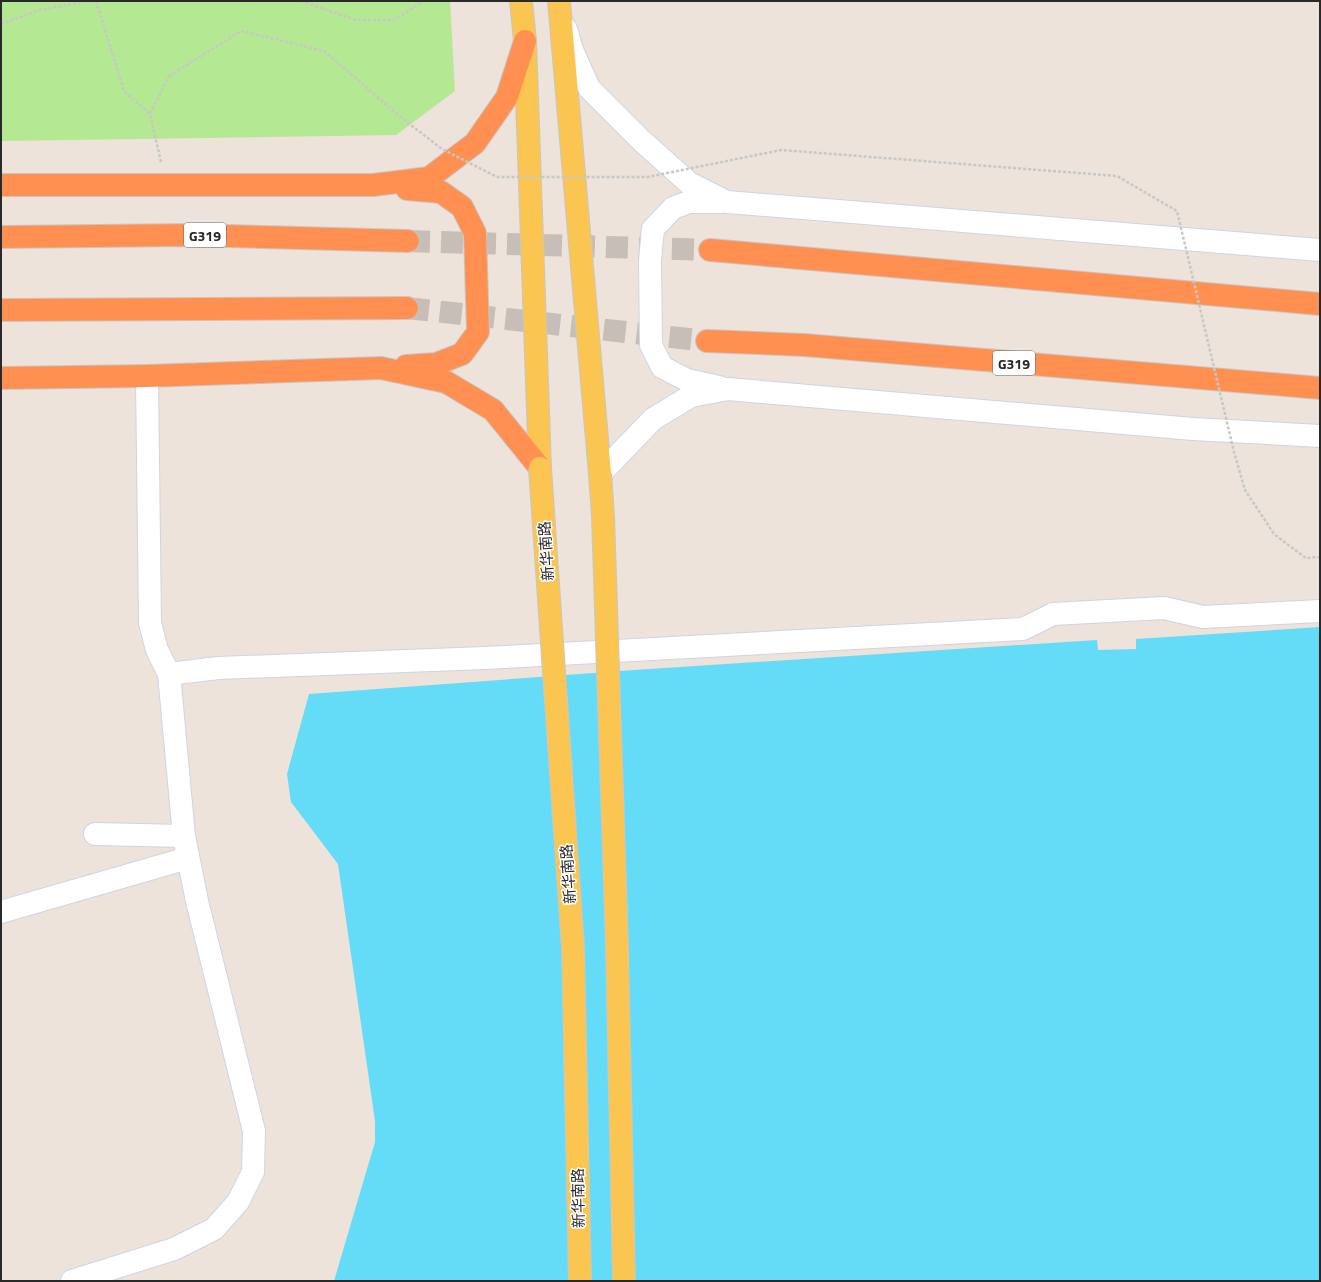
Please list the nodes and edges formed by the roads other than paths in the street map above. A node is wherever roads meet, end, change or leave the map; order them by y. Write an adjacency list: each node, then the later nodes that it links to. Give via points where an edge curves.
1 (521, 1): 3 (main road, 新华南路)
2 (560, 2): 6 (street, via 572,50 589,88 688,183); 24 (main road)
3 (525, 41): 5 (highway, via 507,97 475,143 429,178); 23 (main road, 新华南路)
4 (1, 185): 5 (highway)
5 (373, 185): 15 (highway, via 441,192 462,207 475,233 478,332 462,354 436,364)
6 (727, 202): 10 (street); 20 (street, via 689,202 673,208 653,229 650,260 652,345 662,367 688,380)
7 (1, 237): 8 (highway, G319, via 189,235)
8 (408, 241)
9 (710, 250): 11 (highway)
10 (1320, 250)
11 (1320, 304)
12 (407, 308): 13 (highway)
13 (1, 310)
14 (707, 341): 18 (highway, G319, via 804,345)
15 (381, 368): 16 (highway); 23 (highway, via 446,382 493,410)
16 (148, 376): 17 (highway); 26 (street, via 150,623 156,650)
17 (1, 378)
18 (1292, 386): 19 (highway, G319); 21 (highway)
19 (1320, 388)
20 (728, 389): 22 (street, via 1185,428); 24 (street, via 691,396 653,419)
21 (1320, 396)
22 (1320, 436)
23 (540, 468): 32 (main road, 新华南路, bridge, via 573,948)
24 (600, 474): 33 (main road, bridge, via 617,946)
25 (1320, 611): 26 (street, via 1203,618 1164,608 1053,614 1023,628 485,658 218,668)
26 (169, 674): 28 (street)
27 (95, 834): 28 (street)
28 (184, 836): 29 (street)
29 (188, 858): 30 (street); 31 (street, via 254,1131 253,1172 238,1202 214,1229 174,1249)
30 (1, 912)
31 (72, 1281)
32 (580, 1281)
33 (624, 1281)

